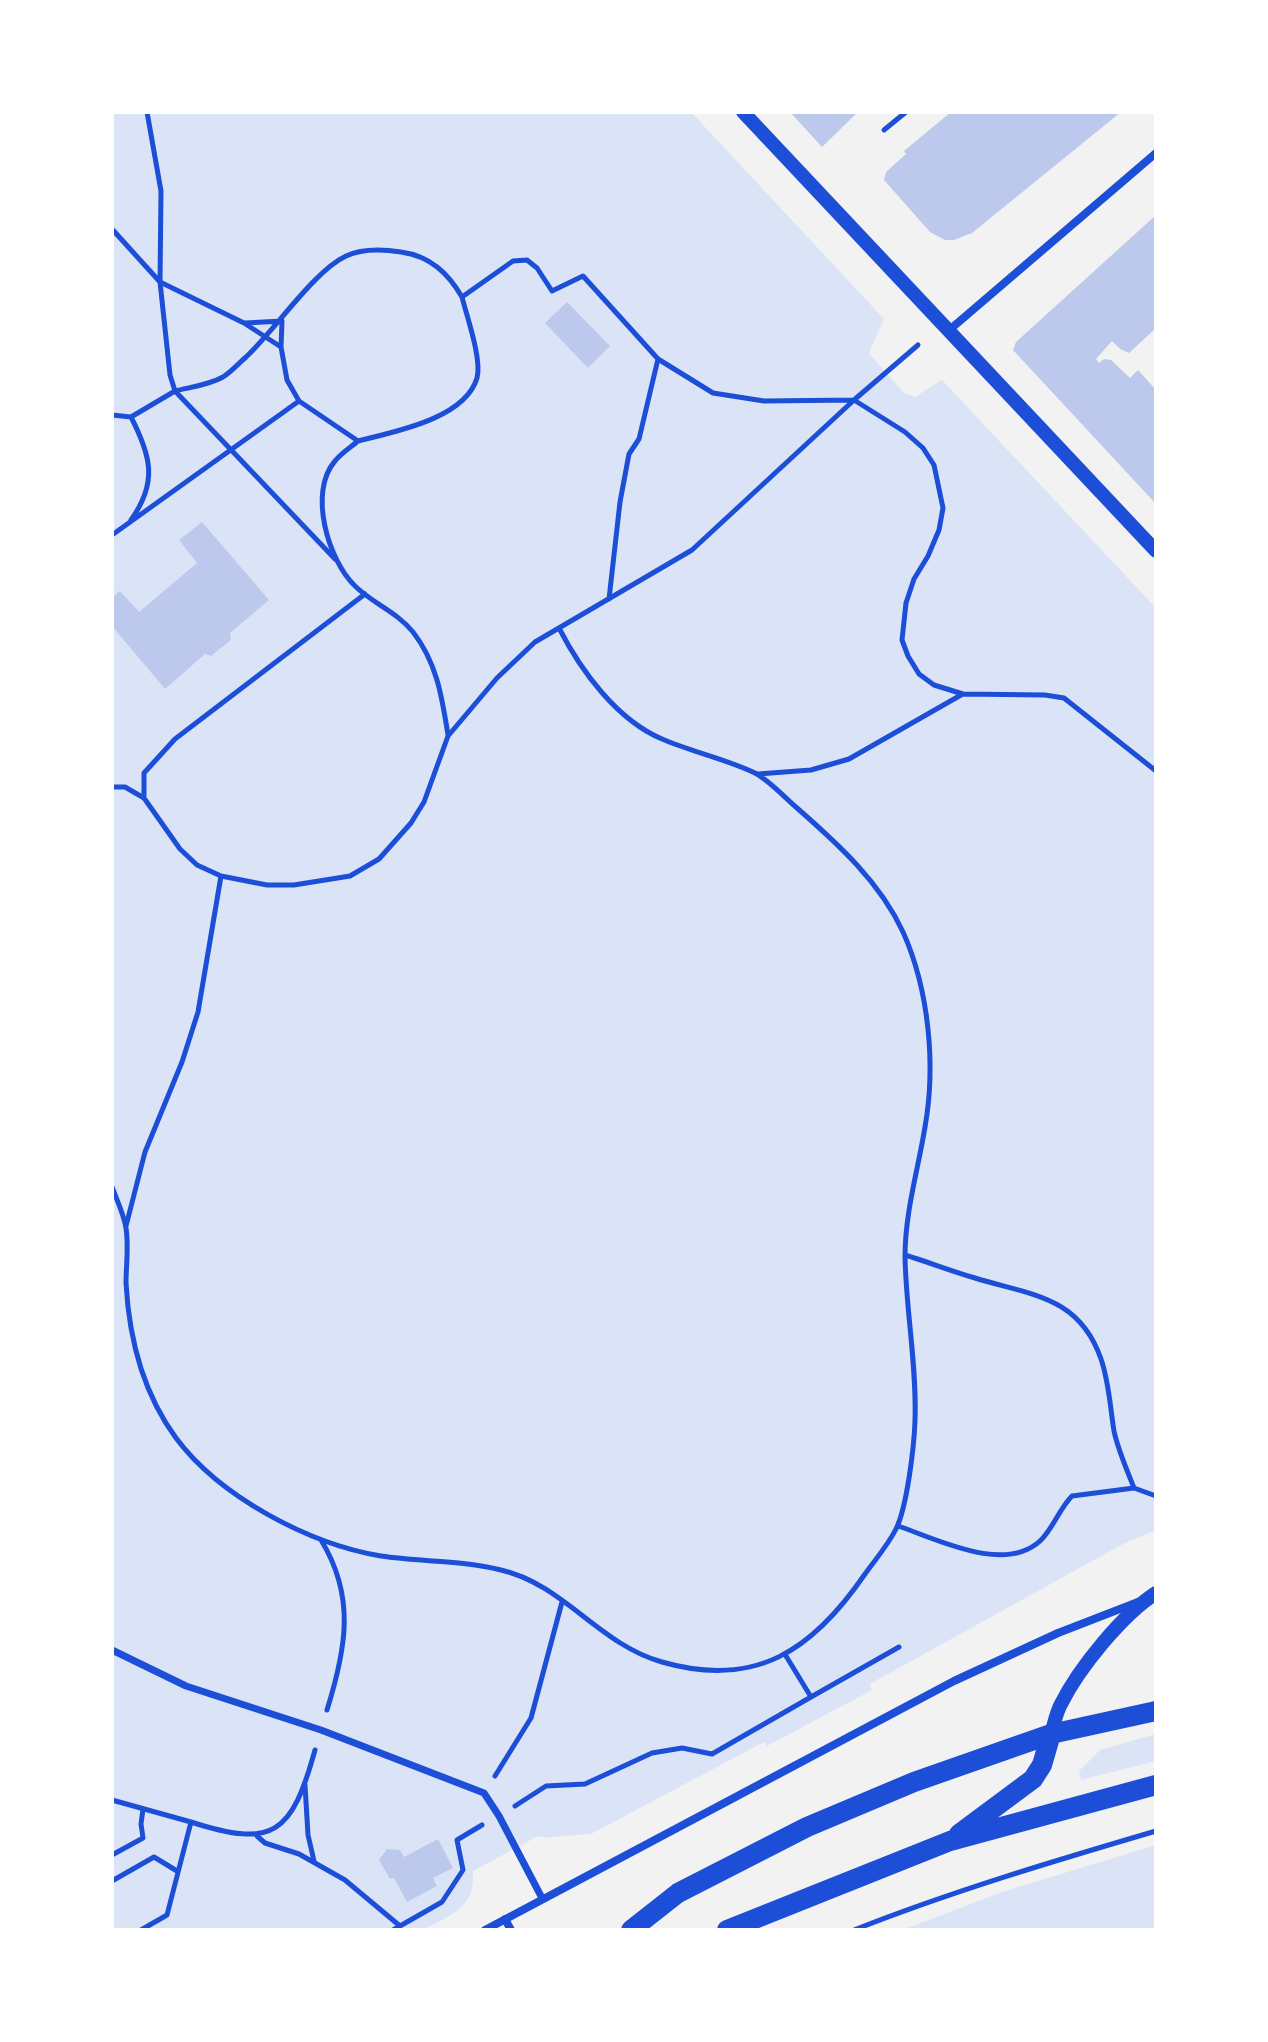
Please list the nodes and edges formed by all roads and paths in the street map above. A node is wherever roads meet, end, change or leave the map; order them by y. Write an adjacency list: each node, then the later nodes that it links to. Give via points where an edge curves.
1 (147, 112): 7 (path, via 161,191)
2 (743, 112): 11 (street)
3 (906, 112): 4 (path)
4 (884, 130)
5 (1156, 153): 11 (street)
6 (112, 229): 7 (path)
7 (160, 282): 10 (path); 16 (path)
8 (462, 297): 9 (path, via 451,277 431,262 410,253 372,250 344,257 326,270); 15 (path, via 513,261 527,260 552,291 583,276); 21 (path, via 477,377 468,392 427,422)
9 (282, 321): 10 (path); 12 (path); 14 (path)
10 (244, 323): 12 (path)
11 (947, 332): 24 (street)
12 (267, 338): 14 (path); 16 (path, via 223,377)
13 (918, 345): 17 (path)
14 (281, 347): 18 (path, via 287,380)
15 (658, 359): 17 (path, via 713,393 729,397); 27 (path, via 639,439 629,454)
16 (175, 391): 20 (path); 22 (path)
17 (854, 400): 27 (path, via 692,550); 29 (path, via 905,432 934,465 941,519 906,603 902,640 919,674)
18 (299, 401): 21 (path); 22 (path)
19 (112, 415): 20 (path)
20 (131, 417): 23 (path, via 149,462 149,483 142,505)
21 (358, 441): 25 (path, via 333,462 324,487 322,513)
22 (232, 450): 23 (path); 25 (path)
23 (112, 535)
24 (1156, 551)
25 (340, 563): 26 (path)
26 (365, 594): 30 (path, via 412,630 431,660); 34 (path, via 175,739 144,773)
27 (609, 599): 28 (path)
28 (559, 628): 30 (path, via 507,669); 32 (path, via 594,680 634,723 654,736)
29 (963, 694): 31 (path, via 1064,698); 32 (path, via 849,759 811,770)
30 (448, 736): 35 (path, via 424,802 396,842 367,867 350,876 294,885)
31 (1156, 771)
32 (757, 774): 38 (path, via 868,877 903,932 916,970 929,1047 929,1098)
33 (112, 787): 34 (path, via 125,787)
34 (144, 798): 35 (path, via 180,849 197,865)
35 (221, 876): 37 (path, via 198,1012 145,1152)
36 (112, 1187): 37 (path)
37 (126, 1226): 42 (path, via 129,1316 137,1353 146,1386 175,1437 221,1483)
38 (905, 1255): 39 (path, via 1048,1297 1077,1319 1101,1358 1115,1433); 41 (path, via 915,1423)
39 (1134, 1488): 40 (path); 41 (path, via 1072,1496 1038,1544 1005,1557)
40 (1156, 1496)
41 (898, 1526): 47 (path, via 834,1616)
42 (321, 1540): 44 (path, via 380,1556 505,1571 539,1584); 50 (path, via 336,1565 345,1618 340,1670)
43 (1151, 1596): 51 (street, via 1099,1647 1061,1704); 66 (street, via 954,1681)
44 (562, 1602): 47 (path, via 629,1648 686,1668 730,1669); 54 (path, via 531,1718)
45 (899, 1647): 48 (path)
46 (112, 1650): 50 (street, via 186,1686)
47 (786, 1656): 48 (path)
48 (811, 1697): 57 (path, via 712,1754 682,1748 652,1753 585,1784 546,1786)
49 (1156, 1711): 51 (main road)
50 (321, 1730): 52 (path); 54 (street)
51 (1051, 1734): 61 (main road, via 1033,1779); 73 (main road, via 807,1827 678,1893)
52 (305, 1785): 60 (path, via 284,1820); 63 (path)
53 (1156, 1785): 61 (main road)
54 (484, 1793): 57 (street)
55 (112, 1800): 56 (path)
56 (143, 1809): 58 (path); 62 (path, via 143,1838)
57 (499, 1816): 66 (street); 68 (path, via 457,1840 463,1870 442,1902)
58 (191, 1822): 60 (path, via 225,1833); 64 (path)
59 (1156, 1831): 75 (path, via 917,1905)
60 (256, 1835): 63 (path)
61 (950, 1841): 74 (main road)
62 (112, 1855)
63 (314, 1862): 68 (path, via 345,1880)
64 (177, 1871): 65 (path, via 154,1857); 69 (path, via 167,1915)
65 (112, 1881)
66 (542, 1898): 67 (street)
67 (505, 1919): 71 (street); 72 (street)
68 (400, 1926): 70 (path)
69 (141, 1930)
70 (393, 1930)
71 (485, 1930)
72 (511, 1930)
73 (631, 1930)
74 (727, 1930)
75 (854, 1930)

